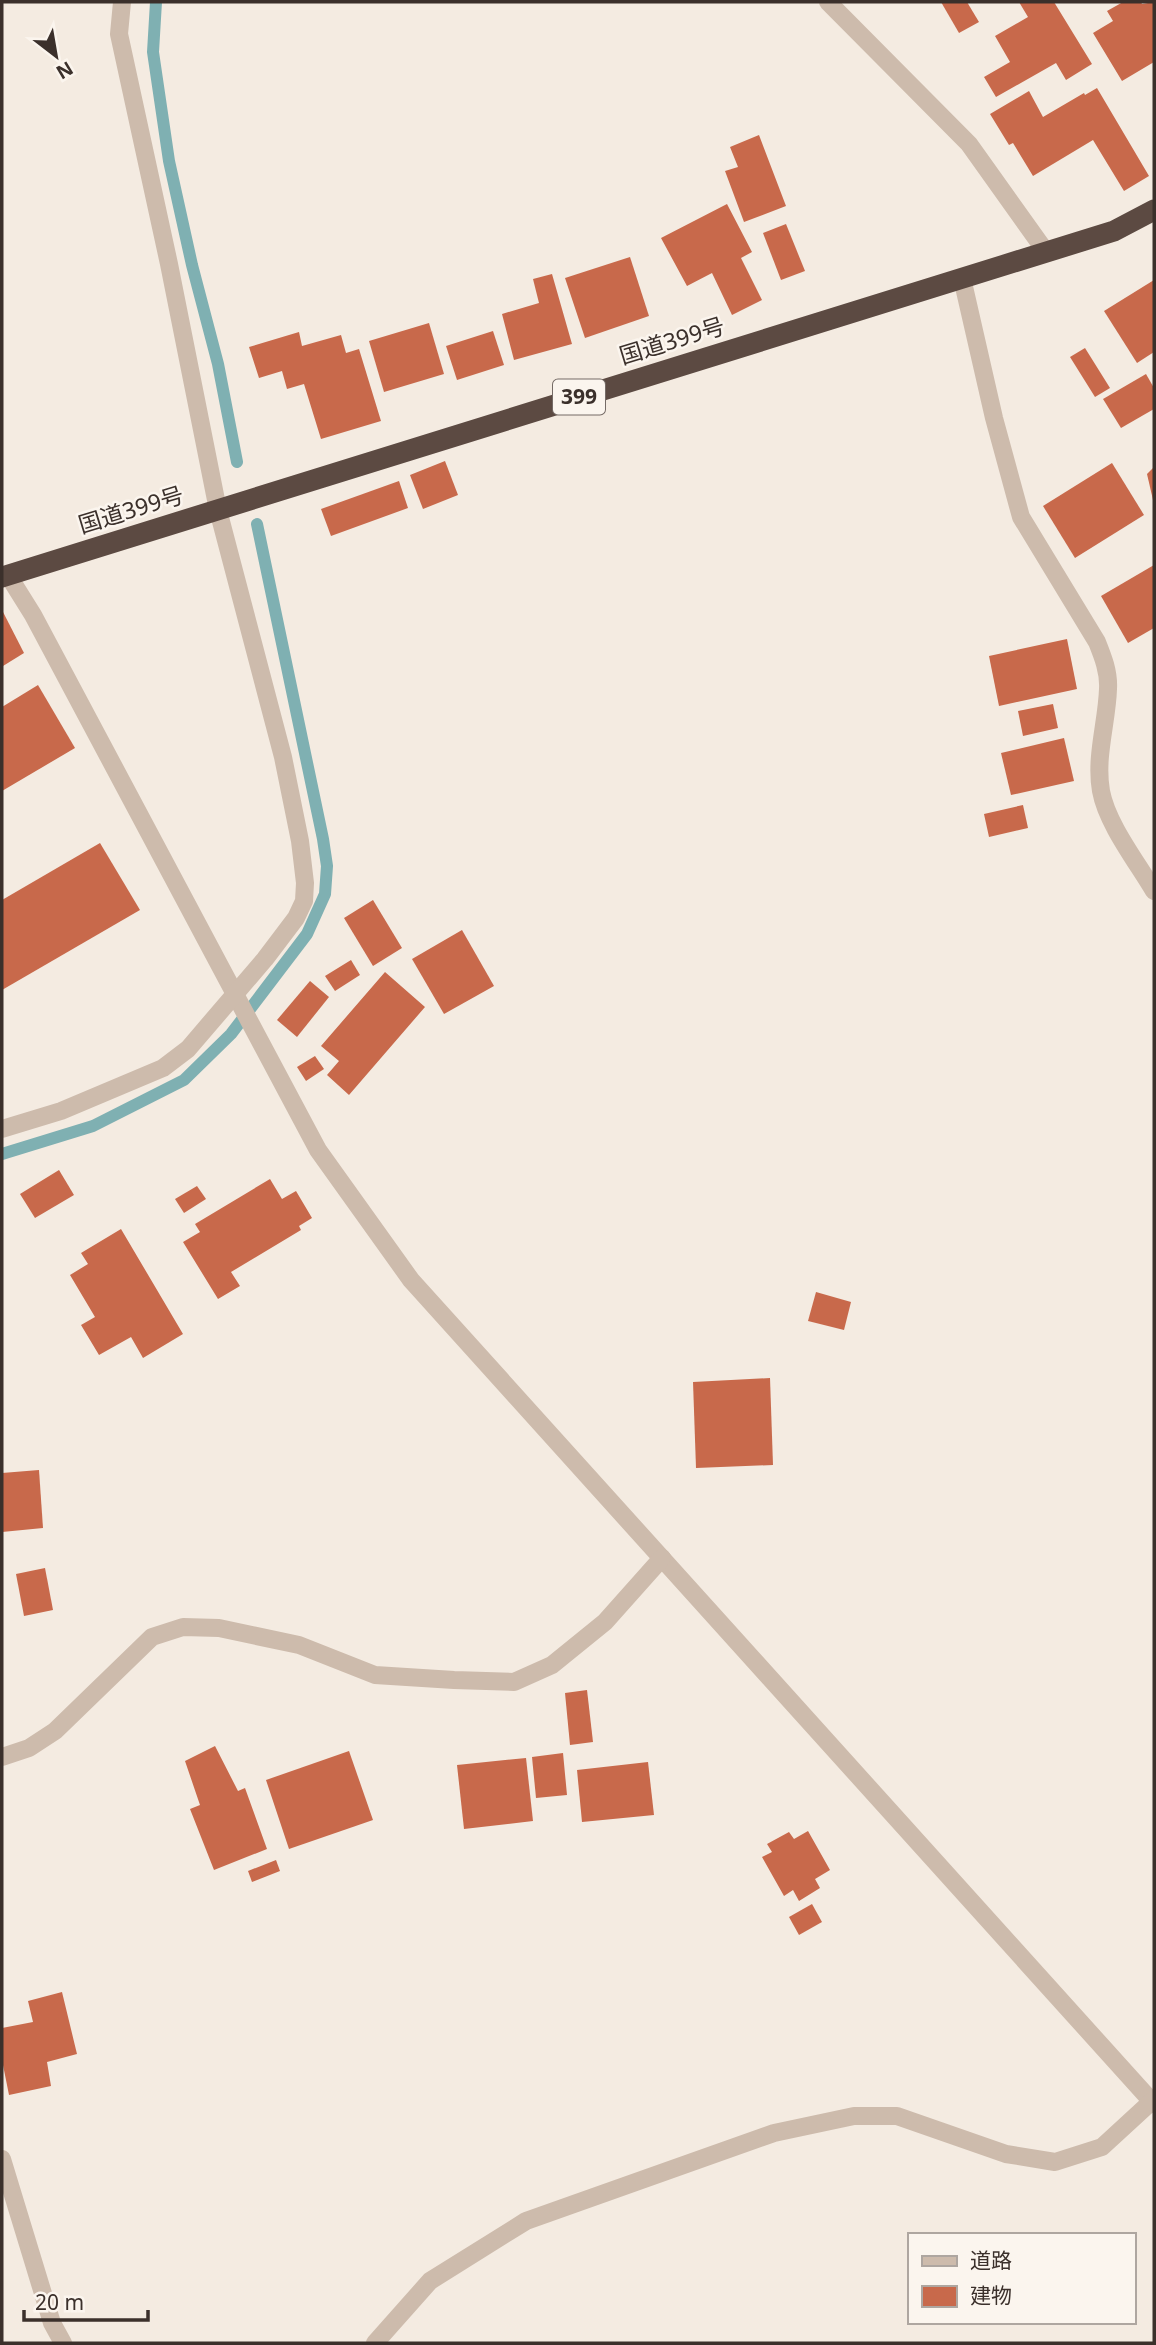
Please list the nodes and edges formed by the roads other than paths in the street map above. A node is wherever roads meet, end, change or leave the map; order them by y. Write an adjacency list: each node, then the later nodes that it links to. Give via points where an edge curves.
1 (122, 2): 6 (street, via 119,34)
2 (828, 2): 4 (street, via 969,144)
3 (1154, 210): 4 (highway, 国道399号 / 399, via 1114,231)
4 (1046, 253): 5 (highway, 国道399号 / 399)
5 (961, 278): 6 (highway, 国道399号 / 399); 8 (street, via 1021,517 1106,664 1101,790 1110,817)
6 (218, 510): 7 (highway, 国道399号 / 399); 9 (street, via 283,757 305,883 304,901 296,918)
7 (5, 576): 9 (street, via 33,615)
8 (1154, 891)
9 (237, 1000): 10 (street, via 163,1068 61,1111); 11 (street, via 318,1150 411,1280)
10 (2, 1129)
11 (662, 1558): 12 (street, via 605,1622 552,1665 514,1682 375,1675 299,1645 219,1628 183,1627 152,1637 55,1731 29,1748); 13 (street)
12 (2, 1757)
13 (1153, 2103): 16 (street, via 1102,2147 1055,2162 1006,2154 897,2116 854,2116 774,2133 526,2221 430,2281)
14 (2, 2159): 15 (street, via 52,2323)
15 (63, 2343)
16 (375, 2343)

